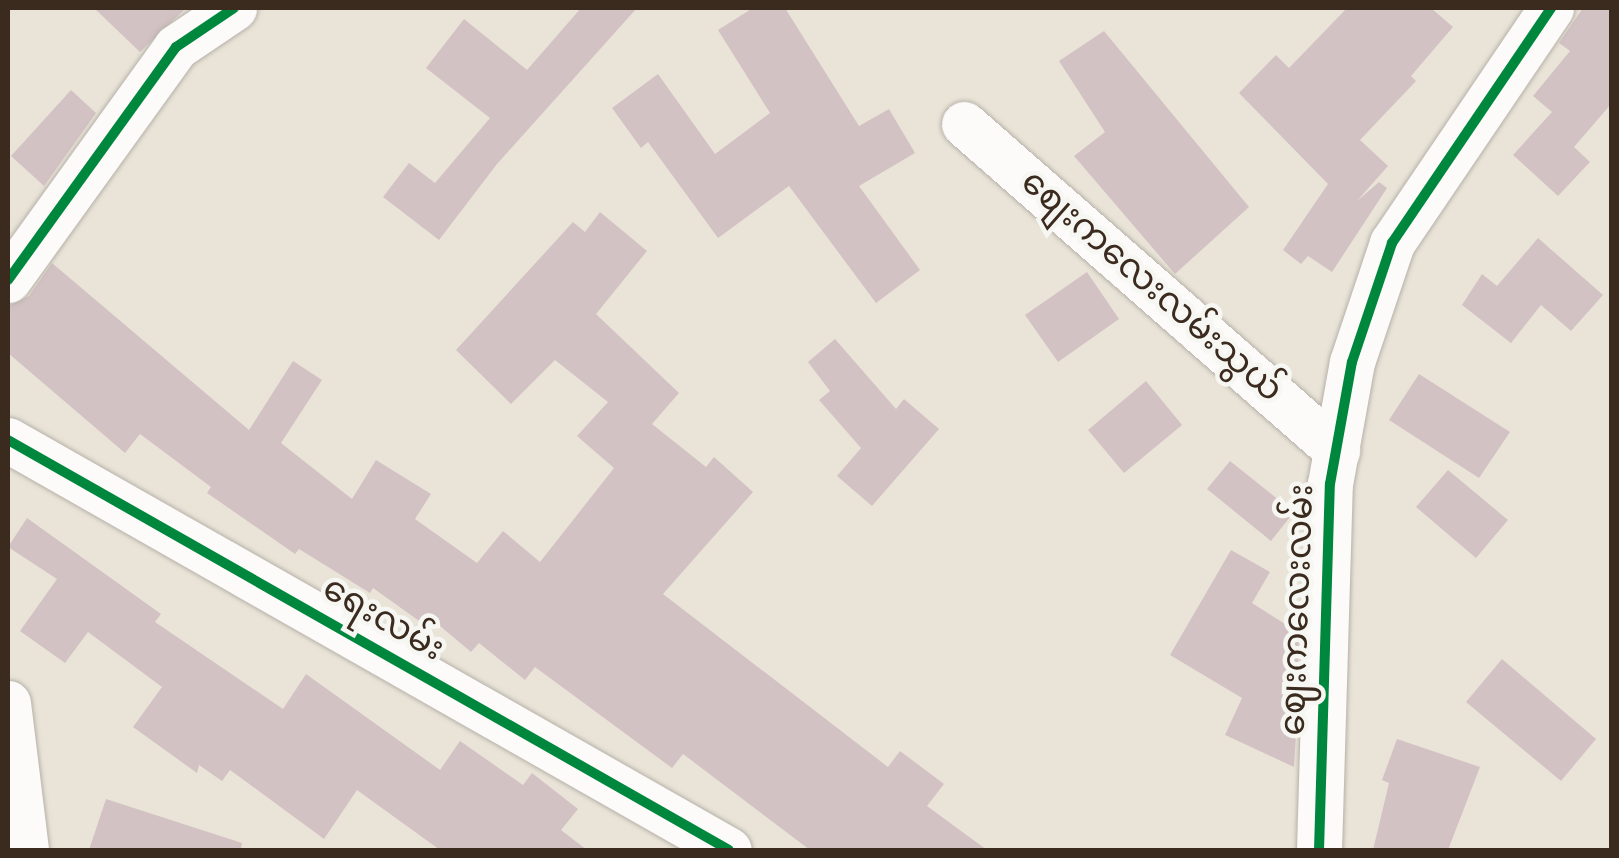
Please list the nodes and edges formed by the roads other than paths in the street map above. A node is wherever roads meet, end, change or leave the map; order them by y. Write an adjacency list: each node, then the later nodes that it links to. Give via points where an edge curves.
1 (234, 8): 4 (street, via 176,47)
2 (1551, 8): 6 (street, ဈေးကလေးလမ်း, via 1392,243 1352,362)
3 (964, 124): 6 (street, စျေးကလေးလမ်းသွယ်)
4 (8, 280)
5 (8, 440): 9 (street, ရေးလမ်း)
6 (1336, 451): 10 (street, ဈေးကလေးလမ်း)
7 (8, 702): 8 (street)
8 (26, 850)
9 (729, 850)
10 (1319, 850)

